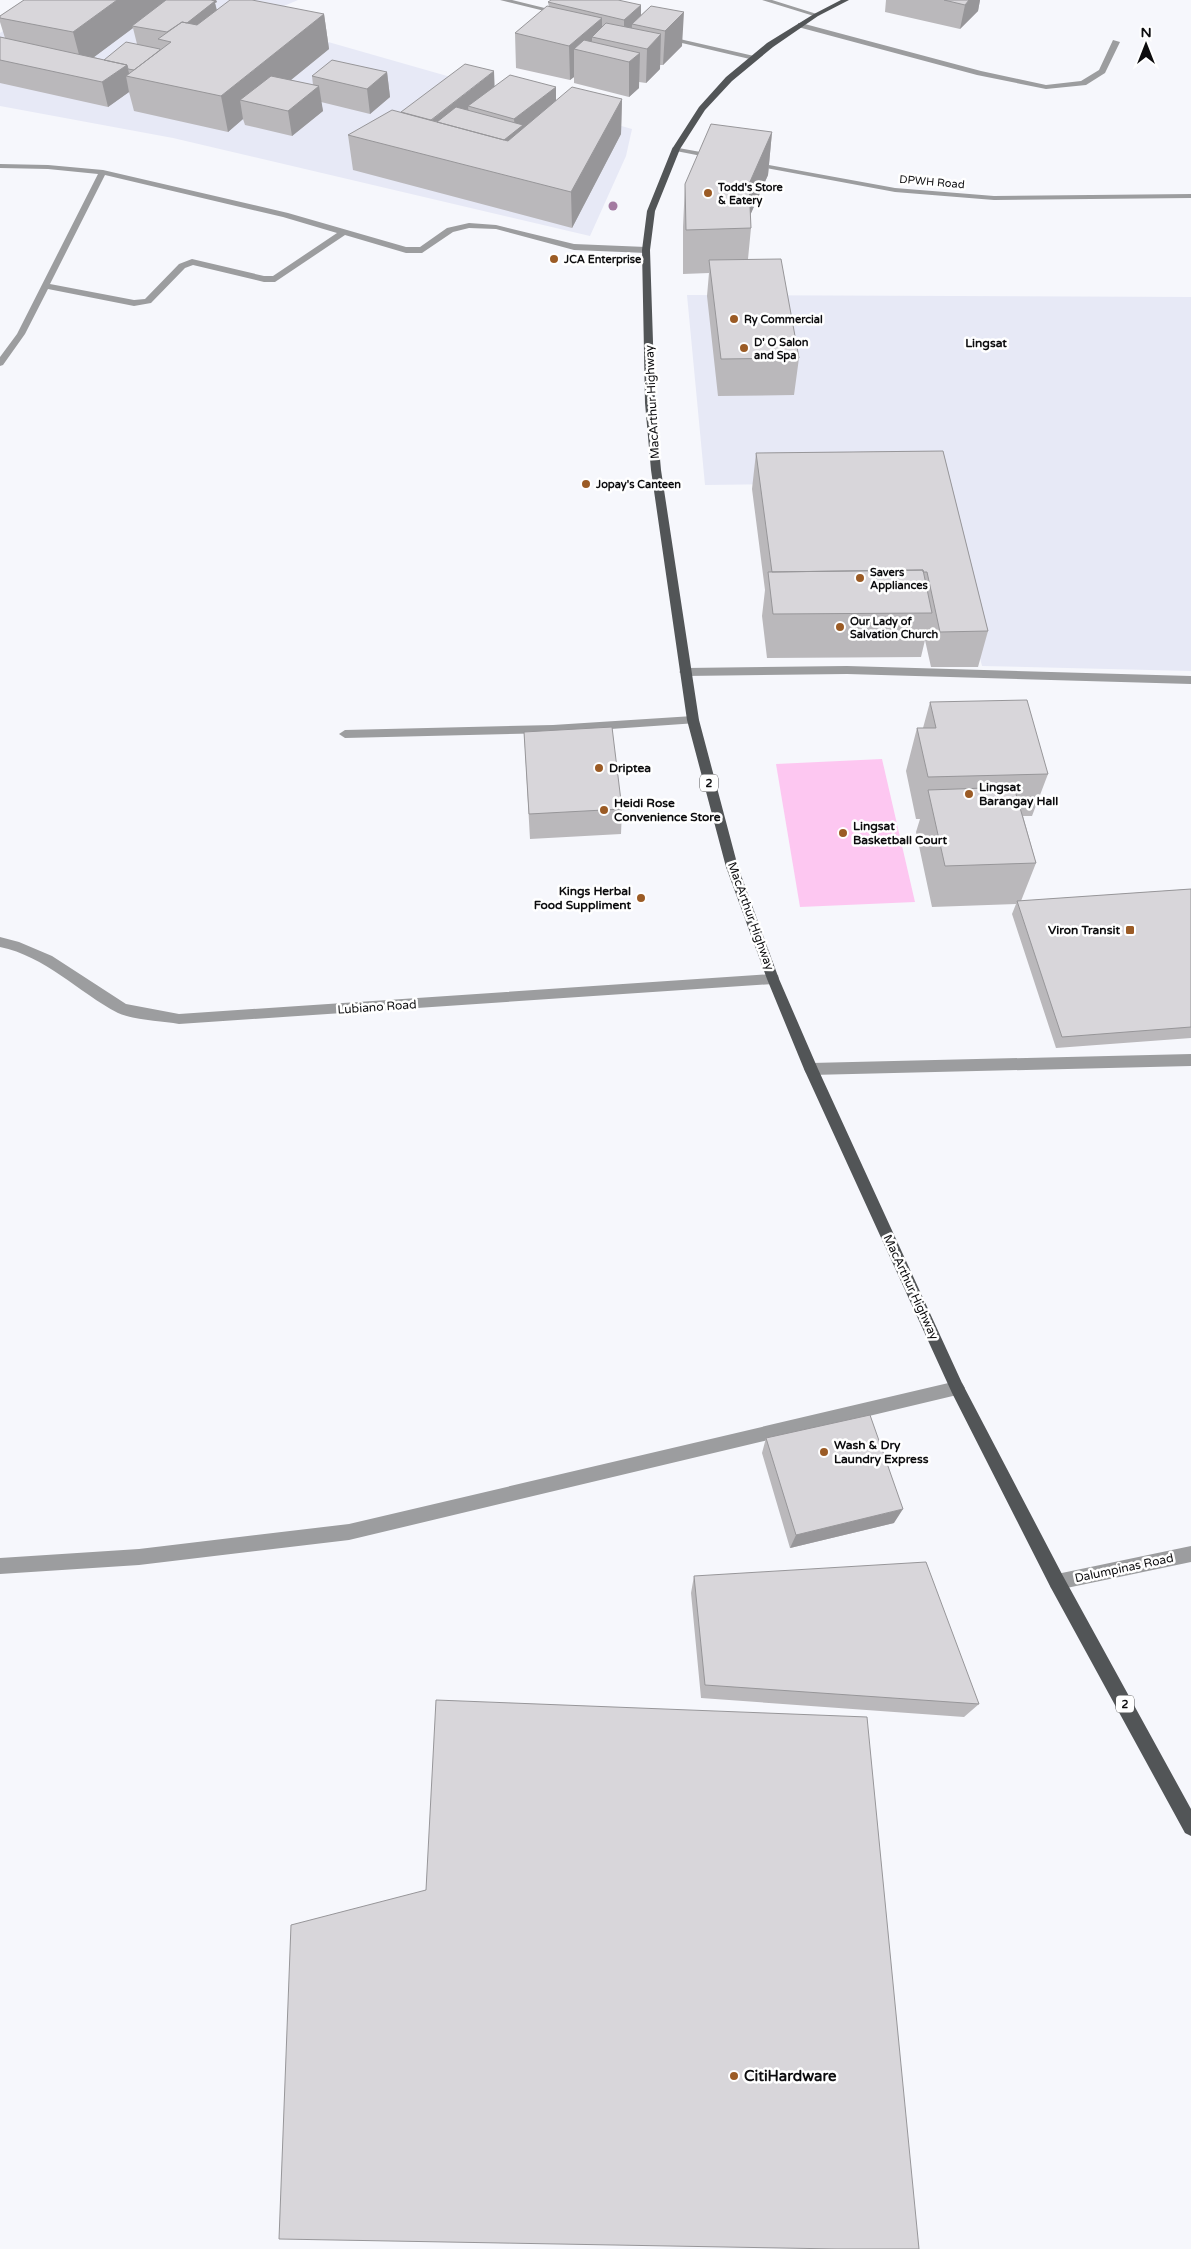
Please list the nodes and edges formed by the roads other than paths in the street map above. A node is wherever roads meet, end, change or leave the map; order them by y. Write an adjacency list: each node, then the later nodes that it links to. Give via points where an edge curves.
1 (503, 0): 5 (street)
2 (765, 0): 4 (street)
3 (846, 0): 4 (main road, MacArthur Highway / 2)
4 (816, 15): 6 (main road, MacArthur Highway / 2)
5 (573, 16)
6 (801, 25): 8 (street, via 980,74 1046,87 1083,83 1102,70); 9 (main road, MacArthur Highway / 2)
7 (659, 36): 9 (street)
8 (1116, 42)
9 (754, 58): 10 (main road, MacArthur Highway / 2, via 729,79 702,109)
10 (676, 149): 11 (street); 17 (main road, MacArthur Highway / 2, via 651,211)
11 (724, 158)
12 (743, 162): 15 (street, DPWH Road, via 895,190 994,198)
13 (0, 166): 14 (street)
14 (103, 172): 16 (street); 18 (street)
15 (1191, 196)
16 (344, 232): 17 (street, via 406,250 422,250 450,230 469,225 496,228 574,247); 18 (street, via 275,279 192,262 182,266 148,301 134,303)
17 (646, 250): 20 (main road, MacArthur Highway / 2, via 650,402 656,470)
18 (46, 286): 19 (street, via 21,334)
19 (0, 363)
20 (685, 672): 21 (street, via 847,670); 22 (main road, MacArthur Highway / 2)
21 (1191, 680)
22 (693, 720): 23 (street, via 553,729); 25 (main road, MacArthur Highway / 2, via 732,867)
23 (346, 734)
24 (0, 942): 25 (street, Lubiano Road, via 16,945 47,960 123,1009 180,1019)
25 (773, 978): 27 (main road, MacArthur Highway / 2)
26 (1191, 1060): 27 (street)
27 (811, 1069): 28 (main road, MacArthur Highway / 2)
28 (957, 1388): 30 (street, via 349,1532 139,1557); 31 (main road, MacArthur Highway / 2)
29 (1191, 1554): 31 (street, Dalumpinas Road)
30 (0, 1566)
31 (1057, 1582): 32 (main road, MacArthur Highway / 2)
32 (1191, 1827)

